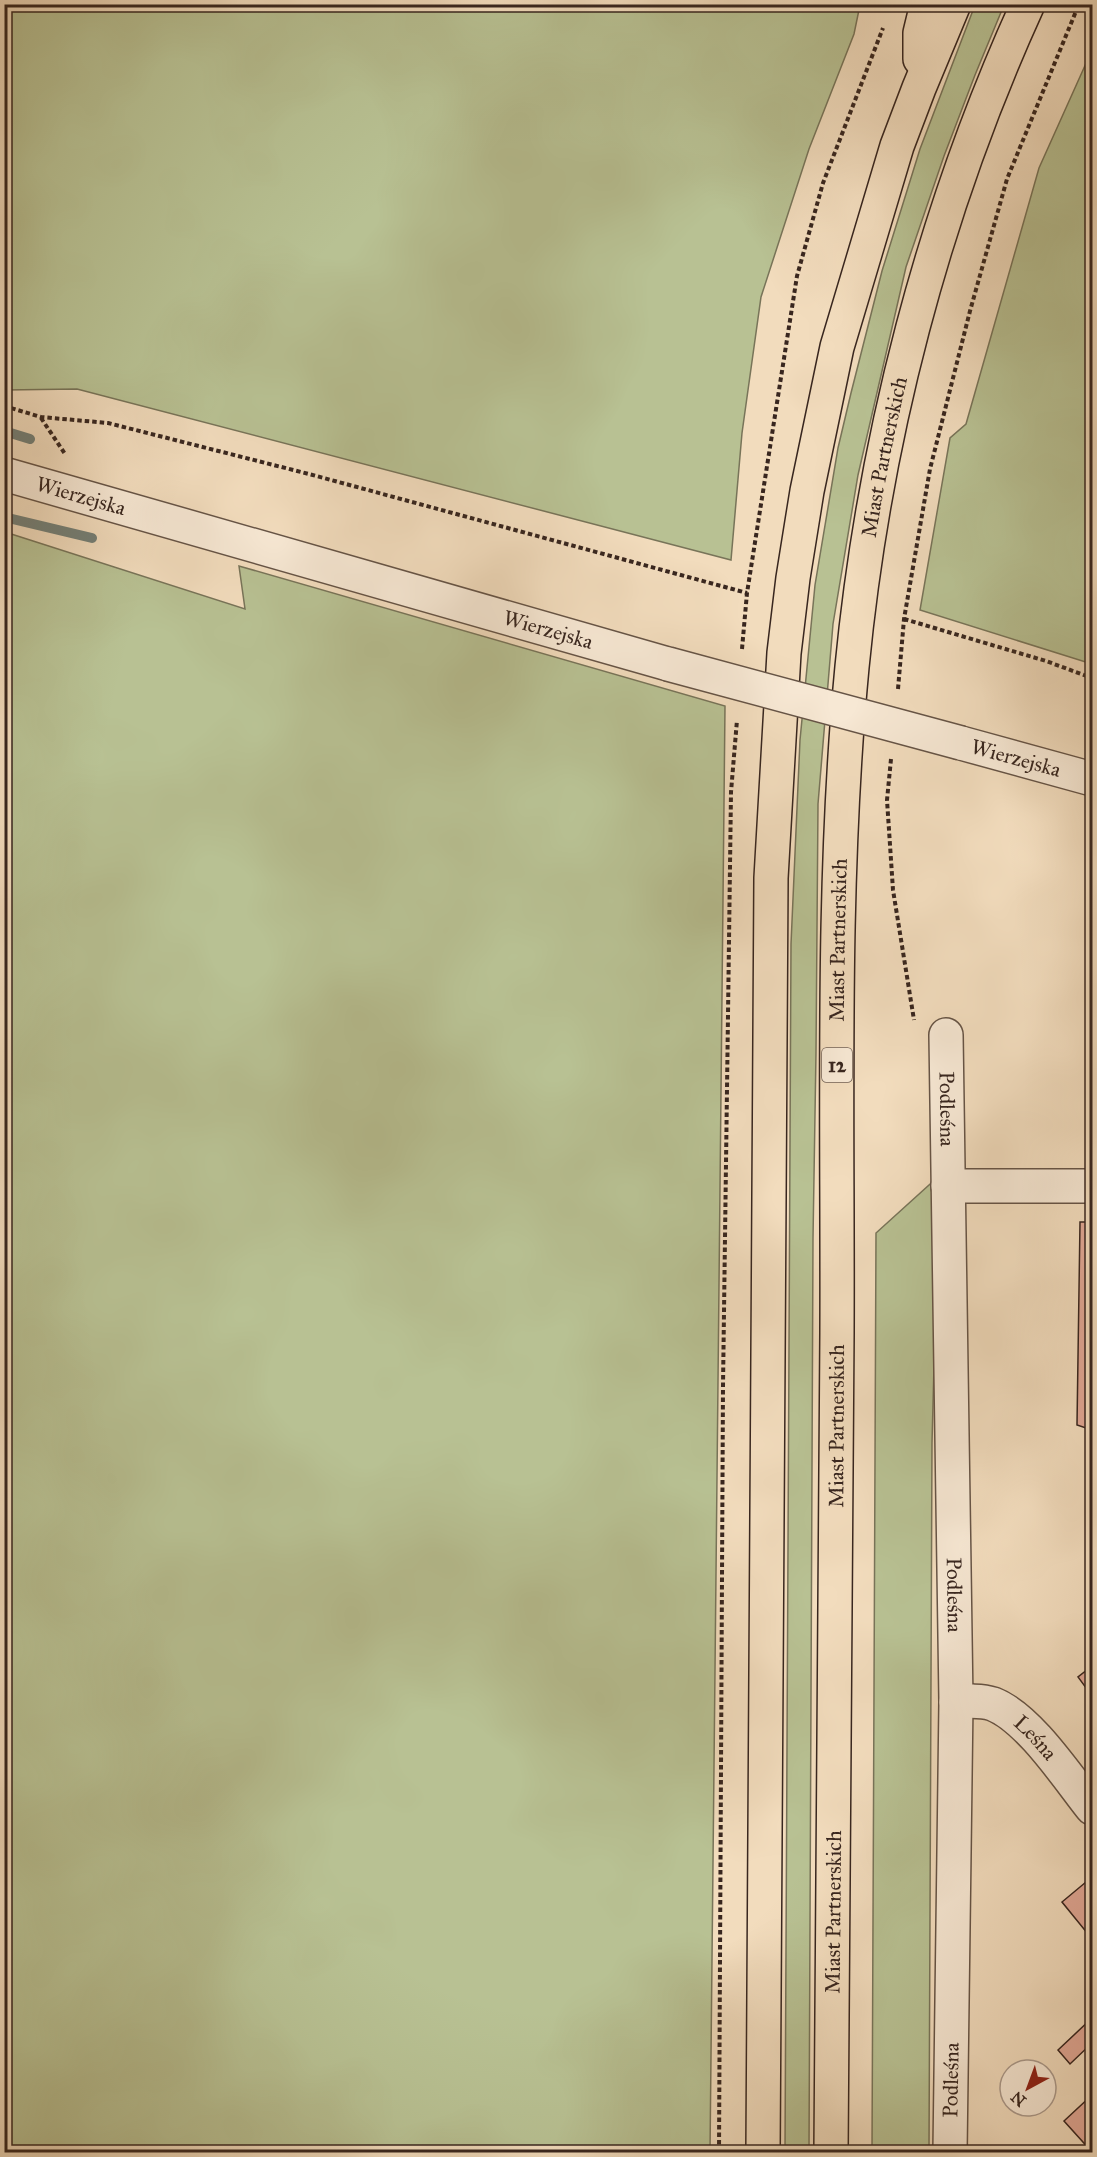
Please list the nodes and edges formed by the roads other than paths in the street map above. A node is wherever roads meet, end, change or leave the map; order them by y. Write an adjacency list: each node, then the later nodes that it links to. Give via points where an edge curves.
1 (927, 4): 4 (main road, via 920,33)
2 (954, 4): 4 (main road)
3 (1028, 4): 13 (main road, Miast Partnerskich / 12, via 960,174 907,351 876,491 852,668 842,803 837,1008)
4 (919, 88): 12 (main road, via 879,203 837,347 807,491 784,653 771,878)
5 (4, 474): 6 (street, Wierzejska, bridge, via 668,664)
6 (1092, 779)
7 (946, 1035): 8 (street, Podleśna)
8 (948, 1186): 9 (street); 10 (street, Podleśna)
9 (1092, 1186)
10 (956, 1702): 11 (street, Leśna, via 978,1701 1007,1712 1031,1733); 14 (street, Podleśna)
11 (1092, 1808)
12 (763, 2152)
13 (831, 2152)
14 (950, 2152)

